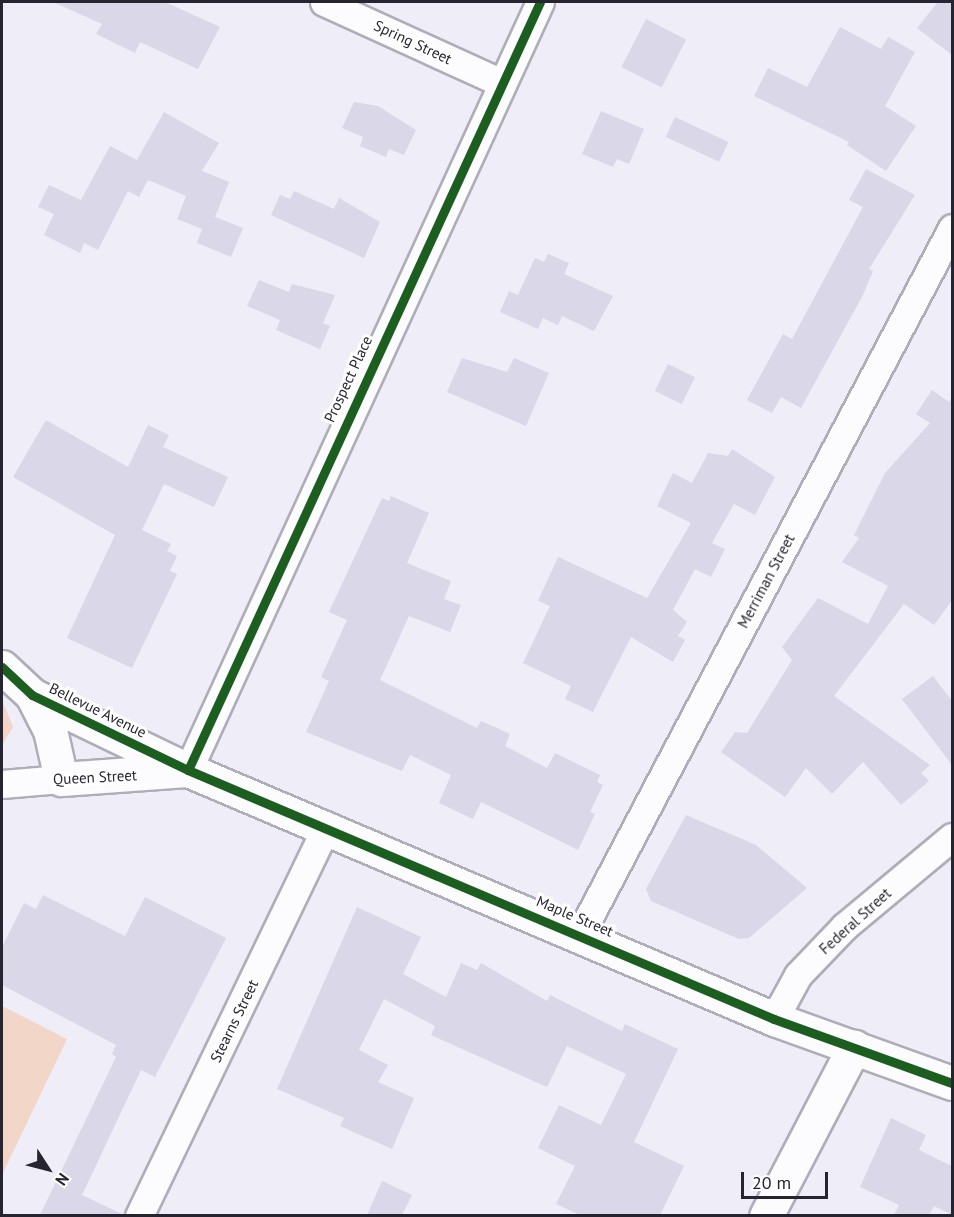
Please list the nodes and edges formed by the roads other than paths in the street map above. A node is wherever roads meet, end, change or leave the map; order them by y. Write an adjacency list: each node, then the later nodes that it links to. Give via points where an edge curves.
1 (324, 2): 3 (street, Spring Street)
2 (540, 2): 3 (street, Prospect Place)
3 (502, 83): 7 (street, Prospect Place)
4 (952, 228): 12 (street, Merriman Street)
5 (2, 667): 6 (street, Bellevue Avenue)
6 (32, 695): 7 (street, Bellevue Avenue); 8 (street, Bellevue Avenue, via 50,730)
7 (188, 770): 8 (street, Queen Street); 10 (street, Maple Street)
8 (62, 779): 9 (street, Queen Street)
9 (2, 784)
10 (327, 826): 12 (street, Maple Street); 16 (street, Stearns Street)
11 (952, 837): 13 (street, Federal Street, via 845,926 798,975)
12 (579, 934): 13 (street, Maple Street)
13 (774, 1018): 14 (street, Maple Street)
14 (854, 1047): 15 (street, Maple Street); 17 (street)
15 (952, 1083)
16 (140, 1215)
17 (766, 1215)

